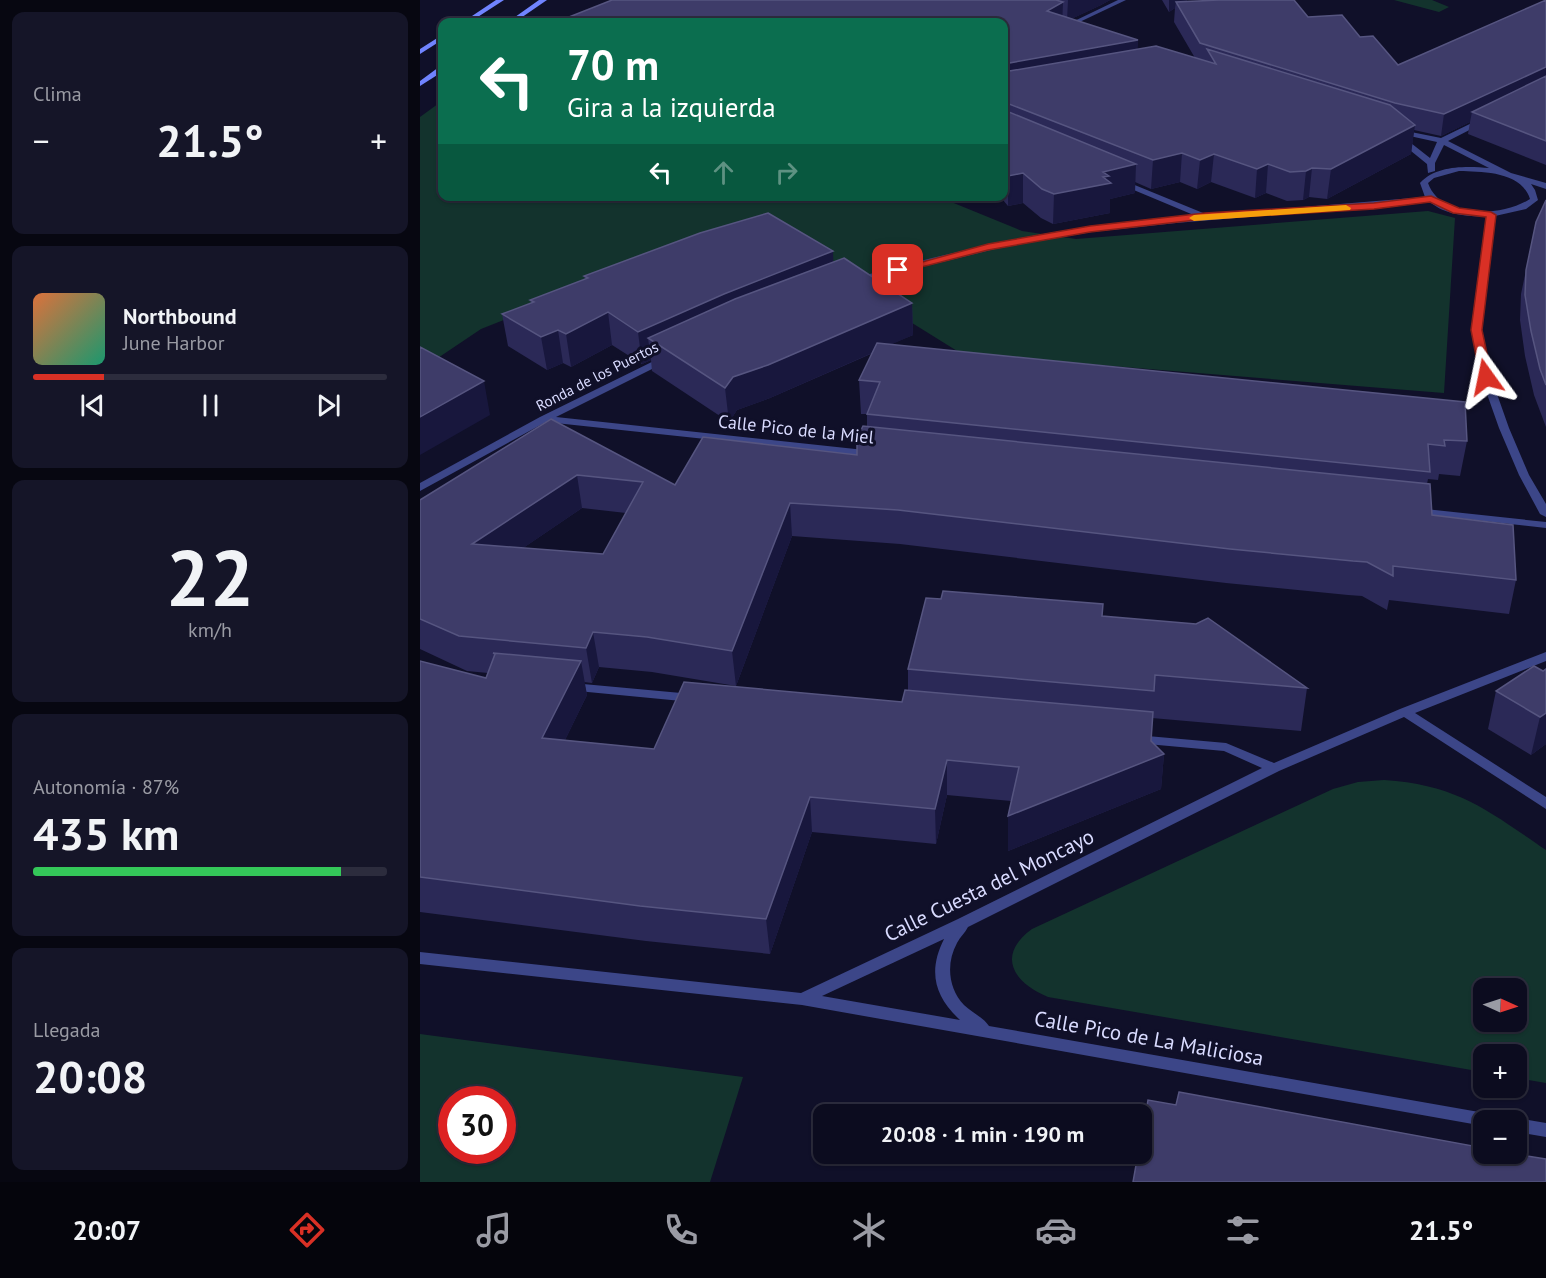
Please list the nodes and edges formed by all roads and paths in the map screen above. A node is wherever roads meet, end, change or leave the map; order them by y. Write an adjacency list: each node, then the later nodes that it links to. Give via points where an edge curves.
1 (501, 0): 4 (main road)
2 (544, 0): 5 (main road)
3 (1123, 0): 7 (street)
4 (472, 18)
5 (516, 18)
6 (1058, 23): 7 (street)
7 (1067, 26): 8 (street)
8 (1078, 30)
9 (438, 40): 10 (main road)
10 (420, 52)
11 (438, 72): 12 (main road)
12 (420, 84)
13 (1496, 115): 14 (street)
14 (1442, 141): 15 (street); 15 (street, via 1389,129); 18 (street)
15 (1431, 163): 16 (street)
16 (1431, 176): 18 (street, via 1468,169); 20 (street, via 1424,183 1424,191)
17 (1110, 177): 22 (street)
18 (1513, 177): 19 (street); 21 (street, via 1526,184 1534,200 1527,208)
19 (1546, 186)
20 (1431, 199): 21 (street, via 1457,211); 22 (street)
21 (1491, 215): 29 (street, via 1476,330 1486,377 1504,428)
22 (1205, 216): 23 (street, via 1090,229 988,247)
23 (843, 285)
24 (673, 355): 25 (street, Ronda de los Puertos)
25 (544, 419): 26 (street, Calle Pico de la Miel); 27 (street, Ronda de los Puertos)
26 (890, 455)
27 (420, 488)
28 (1403, 510): 30 (street)
29 (1546, 514)
30 (1546, 525)
31 (1546, 656): 34 (street, Calle Cuesta del Moncayo)
32 (562, 686): 33 (street)
33 (705, 699)
34 (1405, 712): 36 (street, Calle Cuesta del Moncayo); 37 (street)
35 (1119, 737): 36 (street, via 1226,747)
36 (1274, 768): 38 (street, Calle Cuesta del Moncayo)
37 (1546, 804)
38 (963, 923): 40 (street, Calle Cuesta del Moncayo); 41 (street, via 948,940 942,960 943,981 952,1002 969,1020)
39 (420, 958): 40 (street)
40 (802, 999): 41 (street, Calle Pico de La Maliciosa)
41 (993, 1034): 42 (street, Calle Pico de La Maliciosa)
42 (1473, 1117)
43 (1527, 1127): 44 (street)
44 (1546, 1130)

